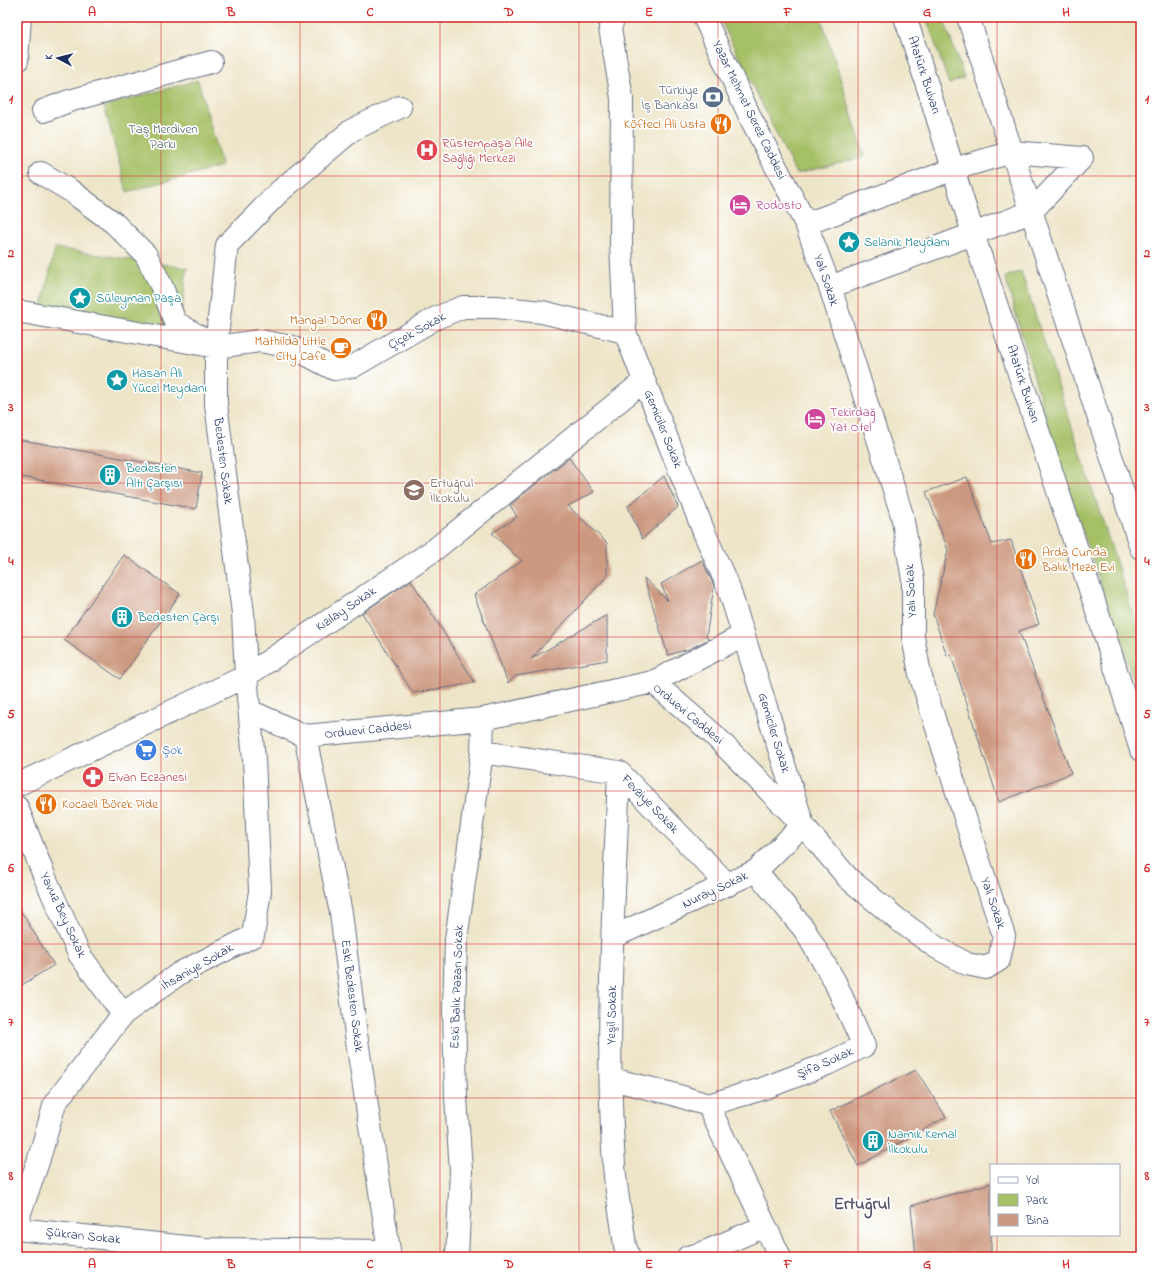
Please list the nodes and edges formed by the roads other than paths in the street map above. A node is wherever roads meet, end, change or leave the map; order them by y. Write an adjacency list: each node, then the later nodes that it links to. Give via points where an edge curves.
1 (20, 17): 6 (street)
2 (614, 17): 18 (street, Gemiciler Sokak, via 610,28 622,98 621,236)
3 (704, 17): 14 (street, Yazar Mehmet Serez Caddesi, via 752,121)
4 (905, 17): 11 (street, Atatürk Bulvarı)
5 (968, 17): 10 (street)
6 (17, 61)
7 (211, 62): 9 (street, via 69,101)
8 (400, 107): 19 (street, Bedesten Sokak, via 352,130 279,192 227,245)
9 (43, 111)
10 (1012, 152): 11 (street); 13 (street); 13 (street, via 1082,158)
11 (954, 169): 14 (street); 15 (street, Atatürk Bulvarı)
12 (41, 173): 19 (street, via 114,223 146,255 175,322)
13 (1031, 212): 15 (street); 21 (street)
14 (806, 224): 16 (street, Yalı Sokak)
15 (973, 234): 16 (street); 28 (street, Atatürk Bulvarı, via 1104,629)
16 (830, 287): 37 (street, Yalı Sokak, via 902,515 913,580 913,637 920,674 1004,936)
17 (17, 311): 19 (street, Çiçek Sokak)
18 (625, 332): 19 (street, Çiçek Sokak, via 542,312 496,307 464,307 436,318 354,366 334,369 292,347 260,341); 20 (street, Gemiciler Sokak)
19 (216, 347): 23 (street, Bedesten Sokak, via 216,404 243,613)
20 (644, 380): 22 (street, Gemiciler Sokak, via 729,589); 23 (street, Kızılay Sokak, via 434,550)
21 (1141, 548)
22 (744, 635): 24 (street); 33 (street, Gemiciler Sokak)
23 (246, 676): 25 (street, İhsaniye Sokak); 31 (street, Kızılay Sokak)
24 (653, 682): 26 (street, Orduevi Caddesi); 33 (street, Orduevi Caddesi, via 713,734)
25 (250, 711): 27 (street, Orduevi Caddesi); 38 (street, İhsaniye Sokak, via 260,891 253,936 180,973)
26 (483, 719): 27 (street, Orduevi Caddesi); 29 (street, Eski Balık Pazarı Sokak)
27 (305, 736): 45 (street, Eski Bedesten Sokak, via 341,913 356,1034)
28 (1141, 750)
29 (482, 752): 30 (street, Fevziye Sokak); 47 (street, Eski Balık Pazarı Sokak, via 456,940 454,1009 460,1170)
30 (619, 772): 35 (street, Fevziye Sokak); 36 (street, Yeşil Sokak)
31 (17, 785)
32 (17, 807): 38 (street, Yavuz Bey Sokak, via 43,874 79,954)
33 (803, 825): 34 (street, Nuray Sokak); 37 (street, Orduevi Caddesi, via 848,878 897,919 936,947 968,964 986,968)
34 (756, 871): 35 (street, Nuray Sokak); 40 (street, Şifa Sokak, via 804,929 835,982 864,1046 827,1064)
35 (728, 885): 36 (street, Nuray Sokak)
36 (613, 937): 39 (street, Yeşil Sokak)
37 (999, 960)
38 (124, 1014): 41 (street, İhsaniye Sokak, via 55,1103)
39 (611, 1079): 40 (street); 48 (street, Yeşil Sokak, via 614,1166 625,1246)
40 (708, 1105): 42 (street)
41 (17, 1221)
42 (765, 1226): 46 (street); 49 (street)
43 (17, 1228): 44 (street, Şükran Sokak)
44 (206, 1253): 45 (street, Şükran Sokak)
45 (389, 1254)
46 (696, 1256)
47 (457, 1257)
48 (629, 1257)
49 (780, 1257)

